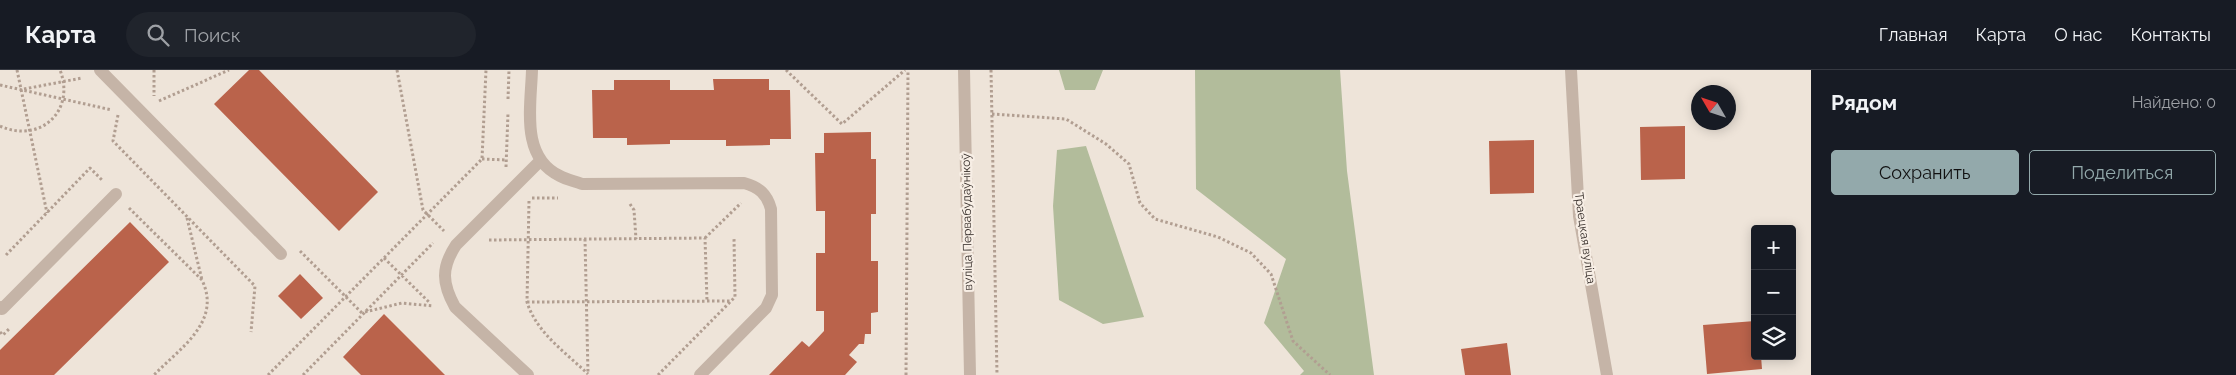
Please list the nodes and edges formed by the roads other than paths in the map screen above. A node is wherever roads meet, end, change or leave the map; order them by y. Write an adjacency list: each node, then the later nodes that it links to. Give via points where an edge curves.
1 (532, 70): 5 (street, via 530,130 533,146)
2 (964, 70): 11 (street, вуліца Первабудаўнікоў)
3 (1571, 70): 12 (street, Траецкая вуліца, via 1579,216)
4 (102, 72): 7 (street)
5 (541, 160): 9 (street, via 456,244 446,259 448,293 456,307); 10 (street, via 559,176 582,184 744,183 762,192 771,209 772,295 766,308)
6 (116, 194): 8 (street, via 2,309)
7 (281, 254)
8 (0, 307)
9 (528, 375)
10 (700, 375)
11 (970, 375)
12 (1607, 375)

